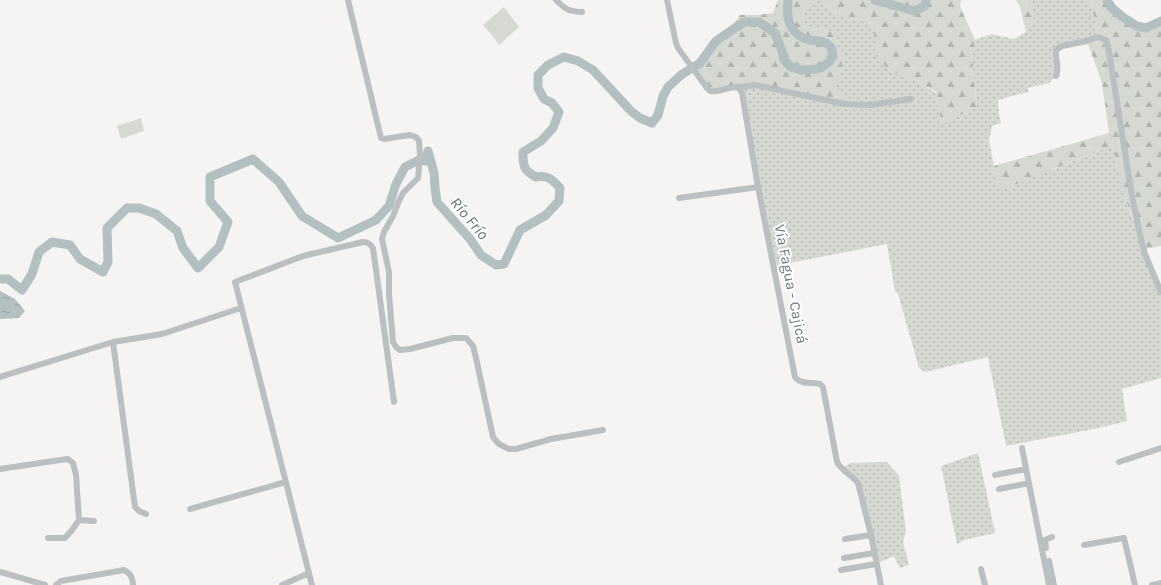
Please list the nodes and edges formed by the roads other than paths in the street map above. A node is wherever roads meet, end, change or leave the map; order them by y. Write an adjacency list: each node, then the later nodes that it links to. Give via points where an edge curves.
1 (348, 0): 15 (street, via 355,15 381,138 410,135 416,136 419,140 418,178 403,193 382,239 388,272 393,342 400,350 453,338 466,338 473,346 492,437 508,449)
2 (556, 0): 4 (street, via 570,11)
3 (667, 0): 6 (street, via 678,48 710,91)
4 (582, 12)
5 (1056, 76): 10 (street, via 1056,50 1062,46 1098,37 1106,40 1140,235)
6 (738, 87): 7 (street, via 755,85 844,104 870,105); 8 (street, Vía Fagua - Cajicá, via 742,92)
7 (911, 99)
8 (758, 187): 9 (street); 29 (street, Vía Fagua - Cajicá, via 795,376 798,381 820,384 823,387 837,462 841,469 858,483)
9 (680, 198)
10 (1161, 292)
11 (241, 308): 12 (street, via 162,334); 14 (street, via 235,282 303,256 367,242 373,248); 22 (street)
12 (113, 342): 13 (street); 26 (street, via 135,506)
13 (0, 377)
14 (394, 402)
15 (603, 430)
16 (1022, 448): 20 (street)
17 (1161, 448): 18 (street)
18 (1119, 462)
19 (0, 469): 27 (street, via 68,459 73,463 76,475)
20 (1026, 469): 21 (street); 23 (street)
21 (995, 475)
22 (286, 482): 25 (street); 40 (street)
23 (1029, 483): 24 (street); 49 (street)
24 (999, 489)
25 (190, 509)
26 (146, 514)
27 (79, 520): 28 (street); 31 (street, via 65,538)
28 (94, 520)
29 (871, 535): 32 (street); 34 (street, Vía Fagua - Cajicá)
30 (1052, 537): 50 (street, via 1046,539 1045,543)
31 (48, 538)
32 (845, 539)
33 (1084, 545): 51 (street, via 1124,538)
34 (874, 553): 35 (street); 36 (street, Vía Fagua - Cajicá)
35 (844, 558)
36 (876, 564): 38 (street); 47 (street, Vía Fagua - Cajicá)
37 (981, 569): 48 (street)
38 (841, 570)
39 (0, 572): 42 (street)
40 (309, 573): 45 (street); 46 (street)
41 (1161, 583): 52 (street)
42 (45, 585)
43 (56, 585): 44 (street, via 61,581 124,570 130,574)
44 (133, 585)
45 (282, 585)
46 (312, 585)
47 (881, 585)
48 (985, 585)
49 (1049, 585)
50 (1054, 585)
51 (1135, 585)
52 (1152, 585)

